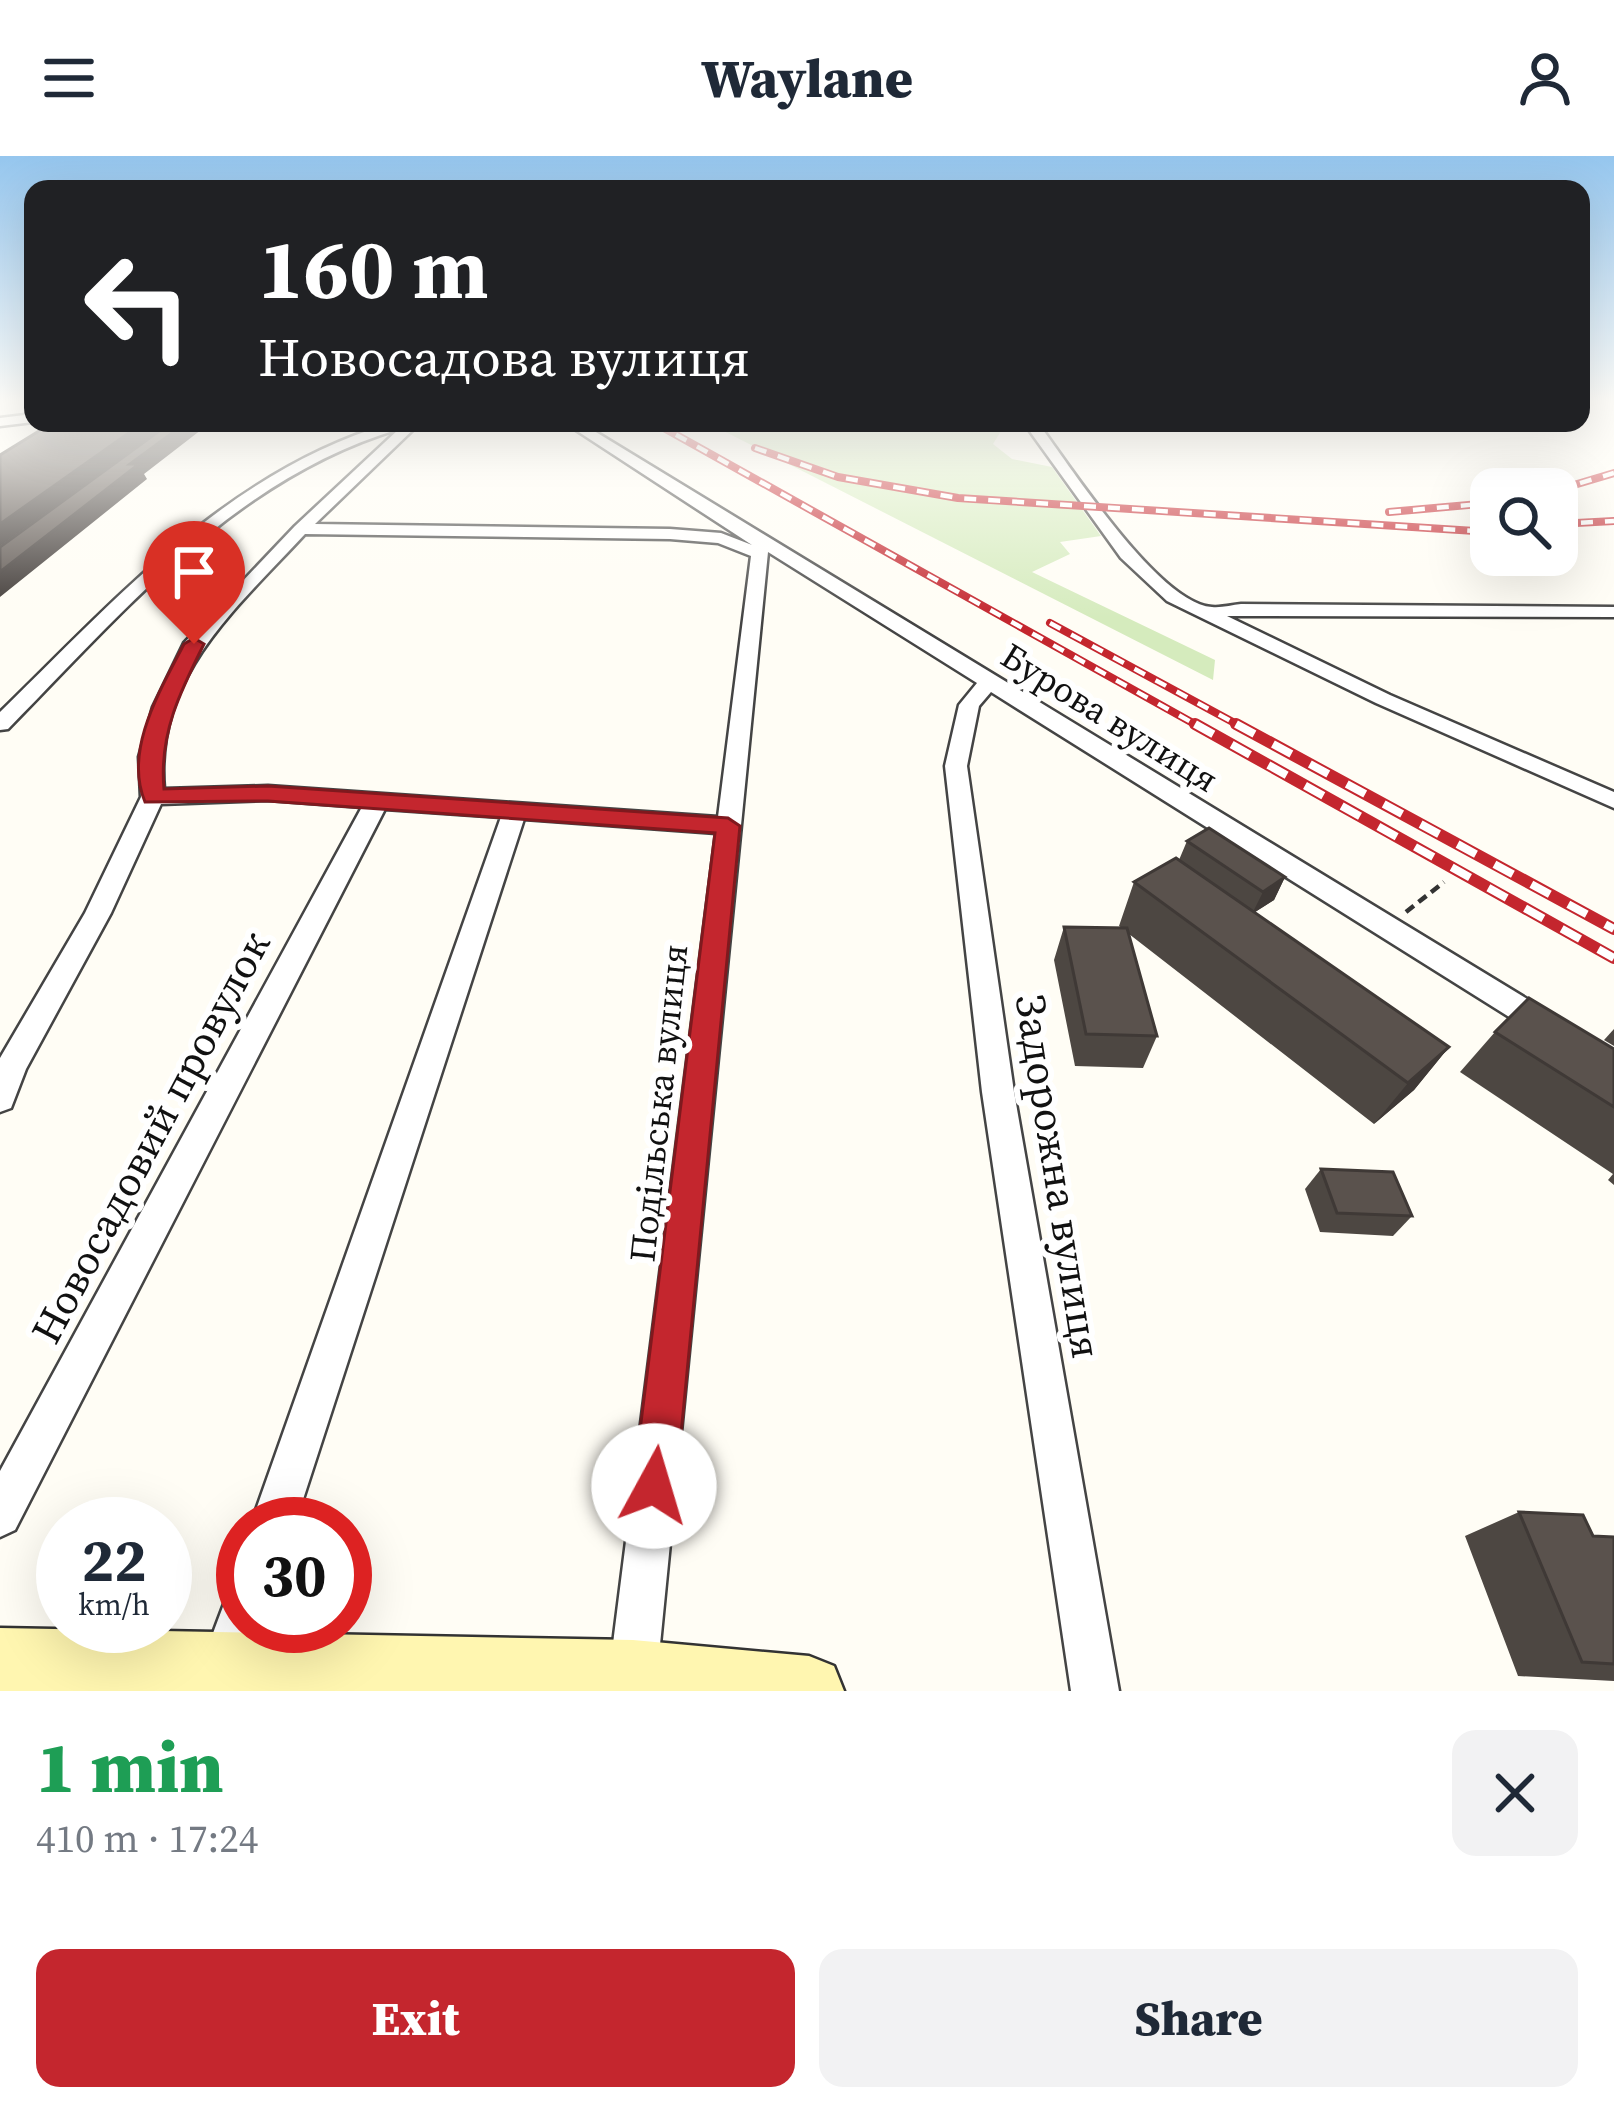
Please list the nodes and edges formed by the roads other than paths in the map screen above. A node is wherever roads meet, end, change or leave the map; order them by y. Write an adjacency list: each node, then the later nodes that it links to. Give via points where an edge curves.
1 (281, 475): 10 (street, via 196,536)
2 (356, 475): 5 (street)
3 (650, 475): 6 (street, Бурова вулиця)
4 (1069, 475): 8 (street, via 1153,582)
5 (301, 529): 6 (street, via 670,534); 11 (street, via 194,644 163,706 150,757)
6 (760, 547): 9 (street, Бурова вулиця); 15 (street, Подільська вулиця)
7 (1614, 611): 8 (street)
8 (1202, 614): 13 (street)
9 (989, 681): 16 (street, Бурова вулиця); 25 (street, Задорожна вулиця, via 969,705 956,766 998,1092)
10 (0, 724)
11 (153, 797): 12 (street); 17 (street)
12 (378, 800): 14 (street); 19 (street, Новосадовий провулок)
13 (1614, 801)
14 (514, 810): 15 (street); 18 (street)
15 (728, 826): 23 (street, Подільська вулиця)
16 (1576, 1044)
17 (0, 1098)
18 (282, 1497)
19 (0, 1515)
20 (216, 1642): 22 (main road)
21 (372, 1652): 23 (main road)
22 (0, 1662)
23 (633, 1675): 24 (main road)
24 (808, 1691)
25 (1095, 1691)

